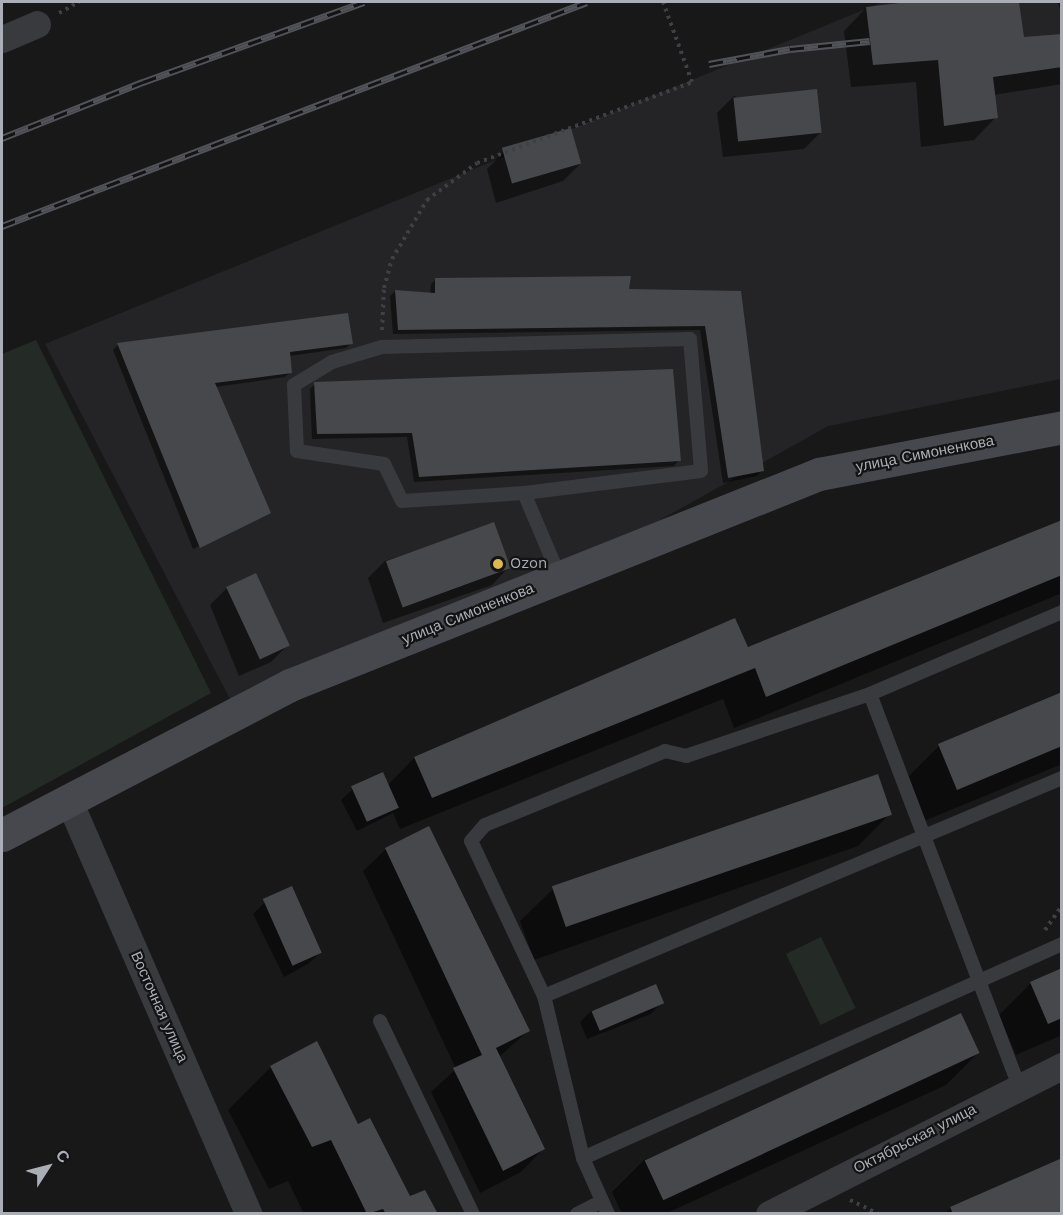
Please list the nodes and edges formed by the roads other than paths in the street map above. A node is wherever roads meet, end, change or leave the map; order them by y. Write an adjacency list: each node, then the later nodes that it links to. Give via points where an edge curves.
1 (37, 24): 2 (street)
2 (2, 39)
3 (1062, 427): 5 (street, улица Симоненкова, via 819,474)
4 (524, 493): 4 (lane, via 402,501 384,464 297,451 294,385 332,362 382,348 690,339 701,471); 5 (lane)
5 (560, 578): 9 (street, улица Симоненкова, via 290,685)
6 (1062, 612): 7 (lane)
7 (870, 694): 11 (lane); 14 (lane, via 686,756 665,750 485,825 471,841)
8 (1062, 778): 11 (lane)
9 (69, 801): 10 (street, улица Симоненкова); 20 (street, Восточная улица)
10 (2, 835)
11 (922, 835): 13 (lane); 14 (lane)
12 (1062, 944): 13 (lane)
13 (976, 982): 17 (lane); 18 (lane)
14 (544, 996): 18 (lane)
15 (380, 1021): 21 (lane)
16 (1062, 1066): 17 (street, Октябрьская улица)
17 (1019, 1087): 23 (street, Октябрьская улица)
18 (583, 1158): 19 (lane)
19 (605, 1207): 22 (lane)
20 (249, 1214)
21 (473, 1214)
22 (577, 1214)
23 (769, 1214)

